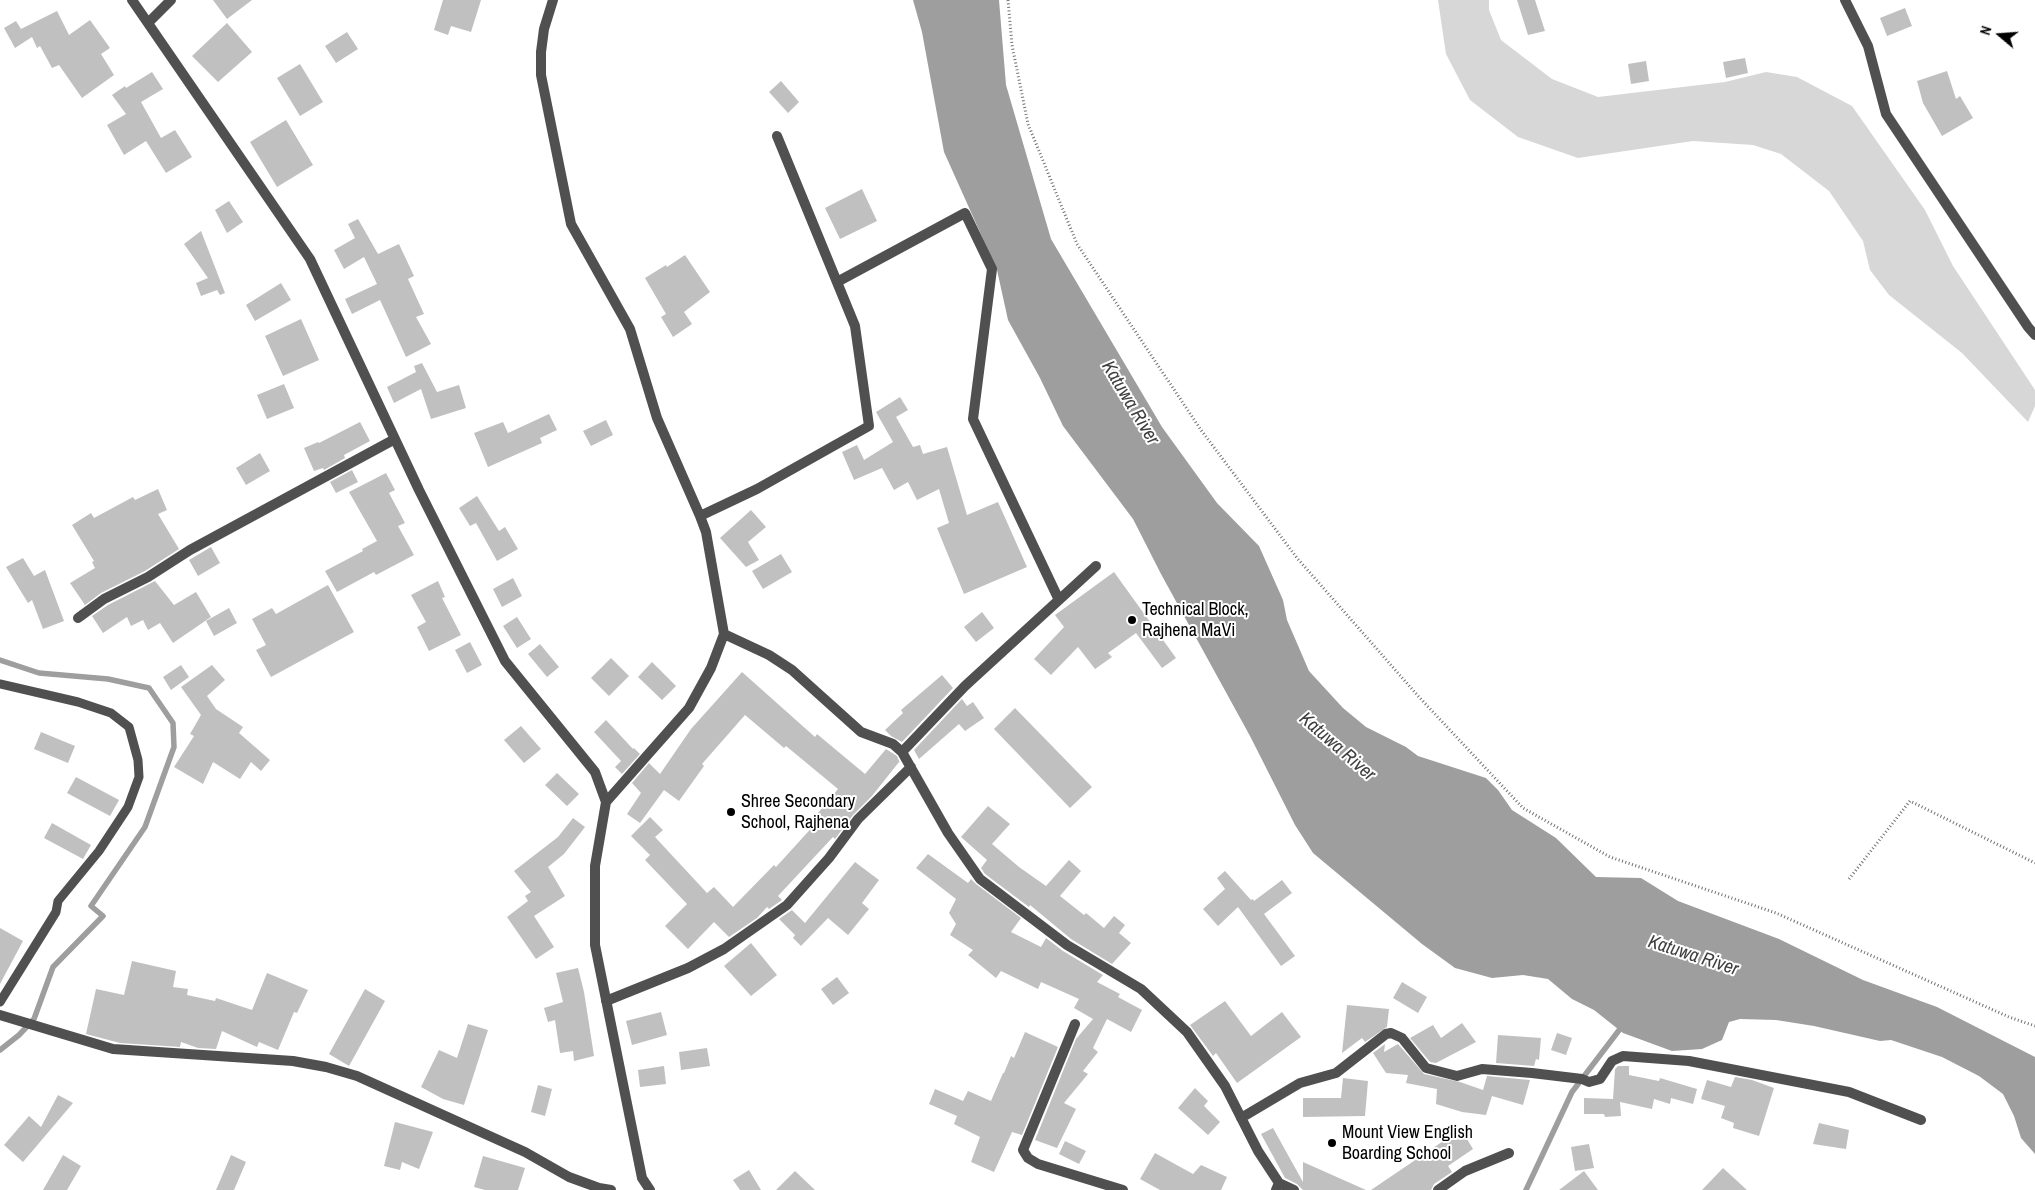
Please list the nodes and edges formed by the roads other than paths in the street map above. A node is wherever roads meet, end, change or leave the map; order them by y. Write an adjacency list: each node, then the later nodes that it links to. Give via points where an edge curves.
1 (132, 0): 5 (street)
2 (171, 0): 5 (street)
3 (553, 0): 10 (street, via 544,29 541,75 571,224 630,329 657,418)
4 (1845, 0): 8 (street, via 1868,46 1886,114)
5 (148, 23): 9 (street, via 310,259)
6 (777, 136): 7 (street)
7 (837, 282): 10 (street, via 855,326 869,426 757,489); 12 (street, via 965,213 992,269 973,419)
8 (2035, 335)
9 (396, 439): 13 (street, via 190,550 148,577 104,599); 18 (street, via 505,661 594,772)
10 (700, 516): 14 (street, via 706,532)
11 (1096, 566): 12 (street)
12 (1060, 600): 16 (street, via 965,686)
13 (78, 618)
14 (724, 634): 16 (street, via 776,660 819,693 861,732 893,744); 18 (street, via 711,668 689,708)
15 (0, 684): 20 (lane, via 111,713 129,727 139,777 128,807 99,851 58,901 56,912)
16 (902, 752): 17 (street)
17 (911, 767): 19 (street, via 858,820 787,905 724,949 688,968); 23 (street, via 948,833 980,879 1066,945 1141,989 1187,1032 1225,1086)
18 (606, 802): 19 (street, via 595,866 595,945)
19 (606, 1001): 29 (street, via 642,1178)
20 (0, 1002)
21 (0, 1015): 26 (street, via 113,1049 326,1066 357,1076 546,1163)
22 (1075, 1024): 30 (street, via 1023,1150 1038,1164)
23 (1241, 1118): 24 (street, via 1300,1083 1336,1073 1391,1033 1402,1038 1426,1068 1457,1076 1482,1069 1589,1082 1600,1079 1612,1061 1623,1056 1689,1061 1849,1092); 27 (street)
24 (1921, 1120)
25 (1509, 1153): 32 (street, via 1465,1171)
26 (579, 1186): 28 (street)
27 (1278, 1187): 31 (street)
28 (612, 1190)
29 (650, 1190)
30 (1123, 1190)
31 (1294, 1190)
32 (1438, 1190)

